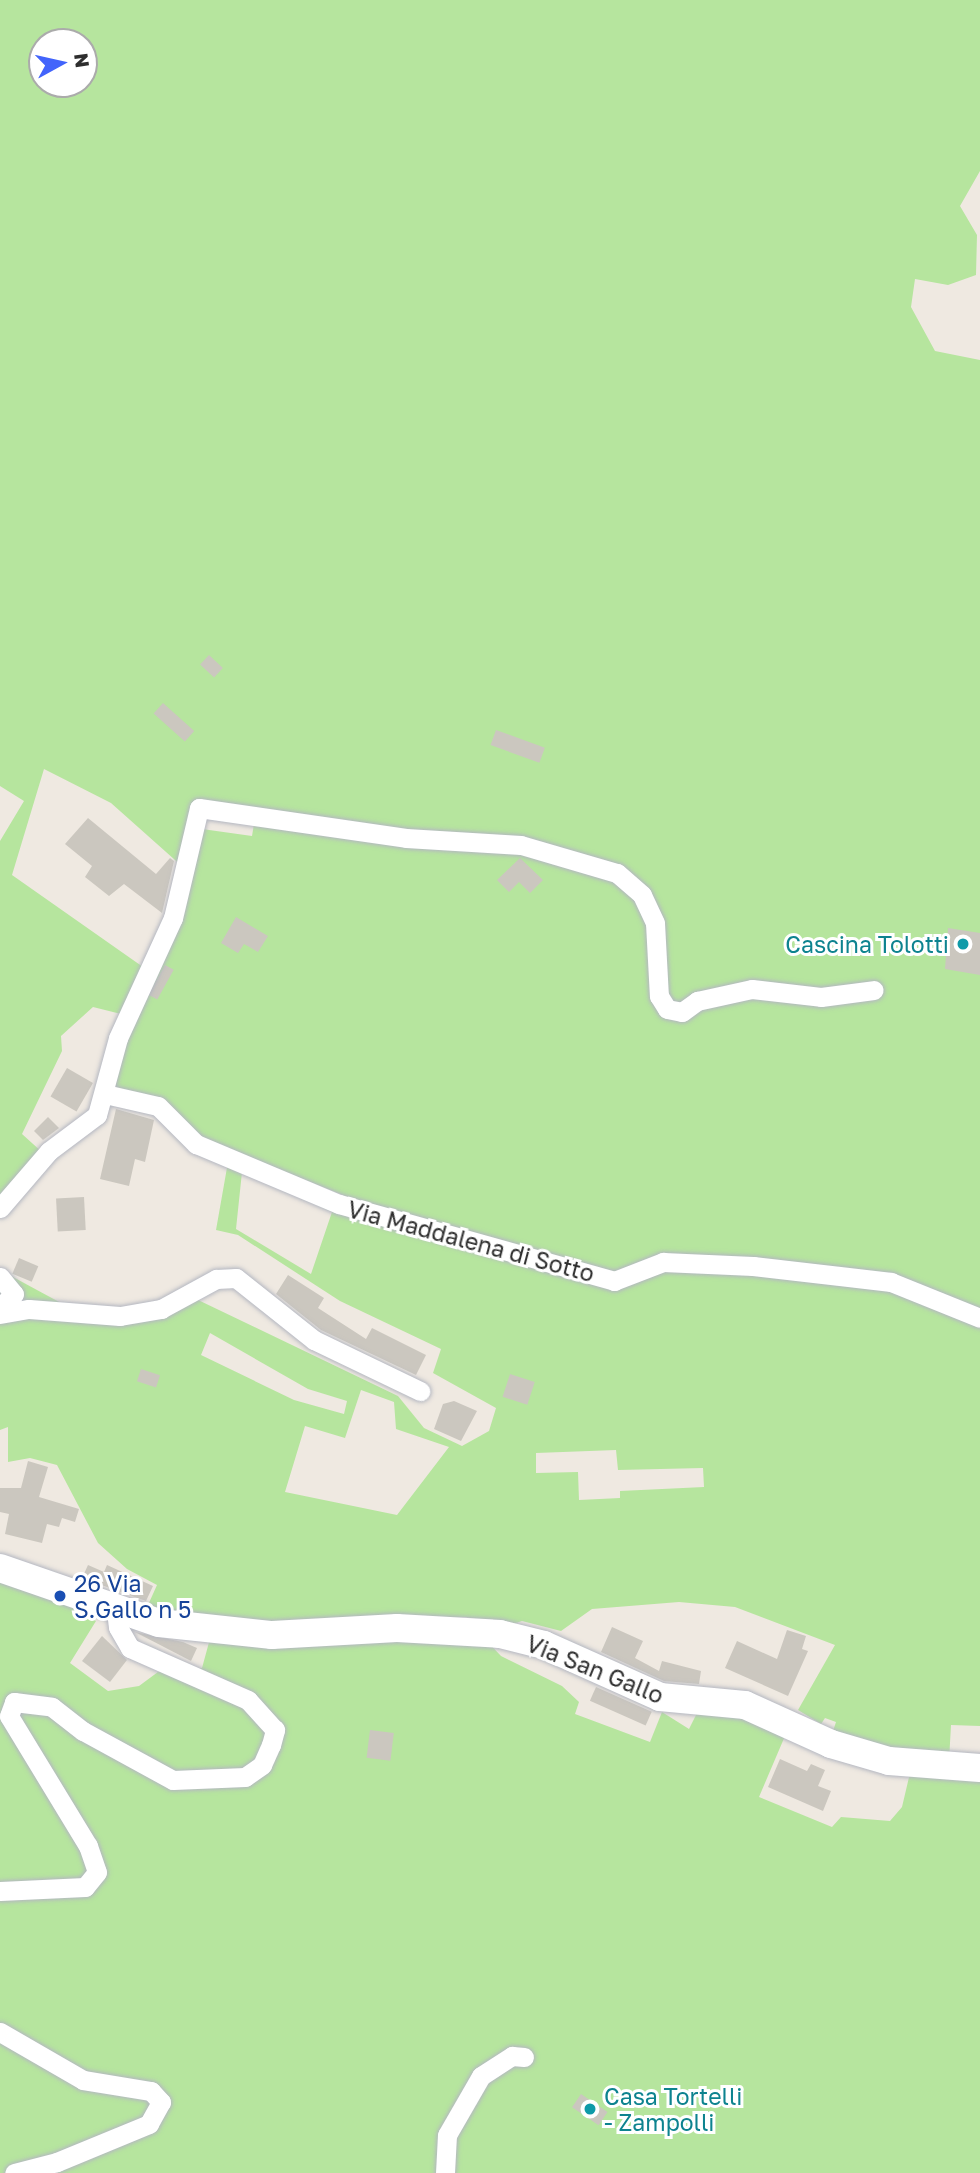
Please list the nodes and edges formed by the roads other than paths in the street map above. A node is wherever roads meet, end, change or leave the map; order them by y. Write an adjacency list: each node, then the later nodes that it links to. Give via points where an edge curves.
1 (874, 990): 2 (street, via 821,997 752,989 697,1001 682,1012 667,1009 659,996 655,923 642,895 617,873 522,845 405,838 199,808 176,910 118,1038)
2 (105, 1094): 3 (street, via 88,1126 48,1151); 8 (street, Via Maddalena di Sotto, via 158,1106 196,1144 339,1204 614,1281 663,1262 753,1266 891,1282)
3 (0, 1208)
4 (6, 1281): 5 (street, via 10,1302); 6 (street)
5 (0, 1307)
6 (39, 1310): 7 (street); 9 (street, via 120,1316 161,1309 216,1279 236,1278 314,1340)
7 (0, 1314)
8 (980, 1318)
9 (420, 1391)
10 (0, 1568): 11 (street, Via San Gallo)
11 (116, 1610): 12 (street, Via San Gallo, via 159,1623 272,1635 397,1628 500,1634 555,1649 660,1697 745,1705 831,1744 889,1761); 13 (street, via 118,1627 130,1648 248,1700 275,1730 271,1745 262,1765 245,1777 173,1780 83,1731 52,1707 15,1702 9,1716 88,1846 97,1872 85,1887)
12 (980, 1768)
13 (0, 1891)
14 (0, 2032): 16 (street, via 83,2080 151,2091 161,2102 149,2124 57,2162)
15 (524, 2057): 17 (street, via 512,2056 481,2076 447,2135)
16 (14, 2173)
17 (445, 2173)

